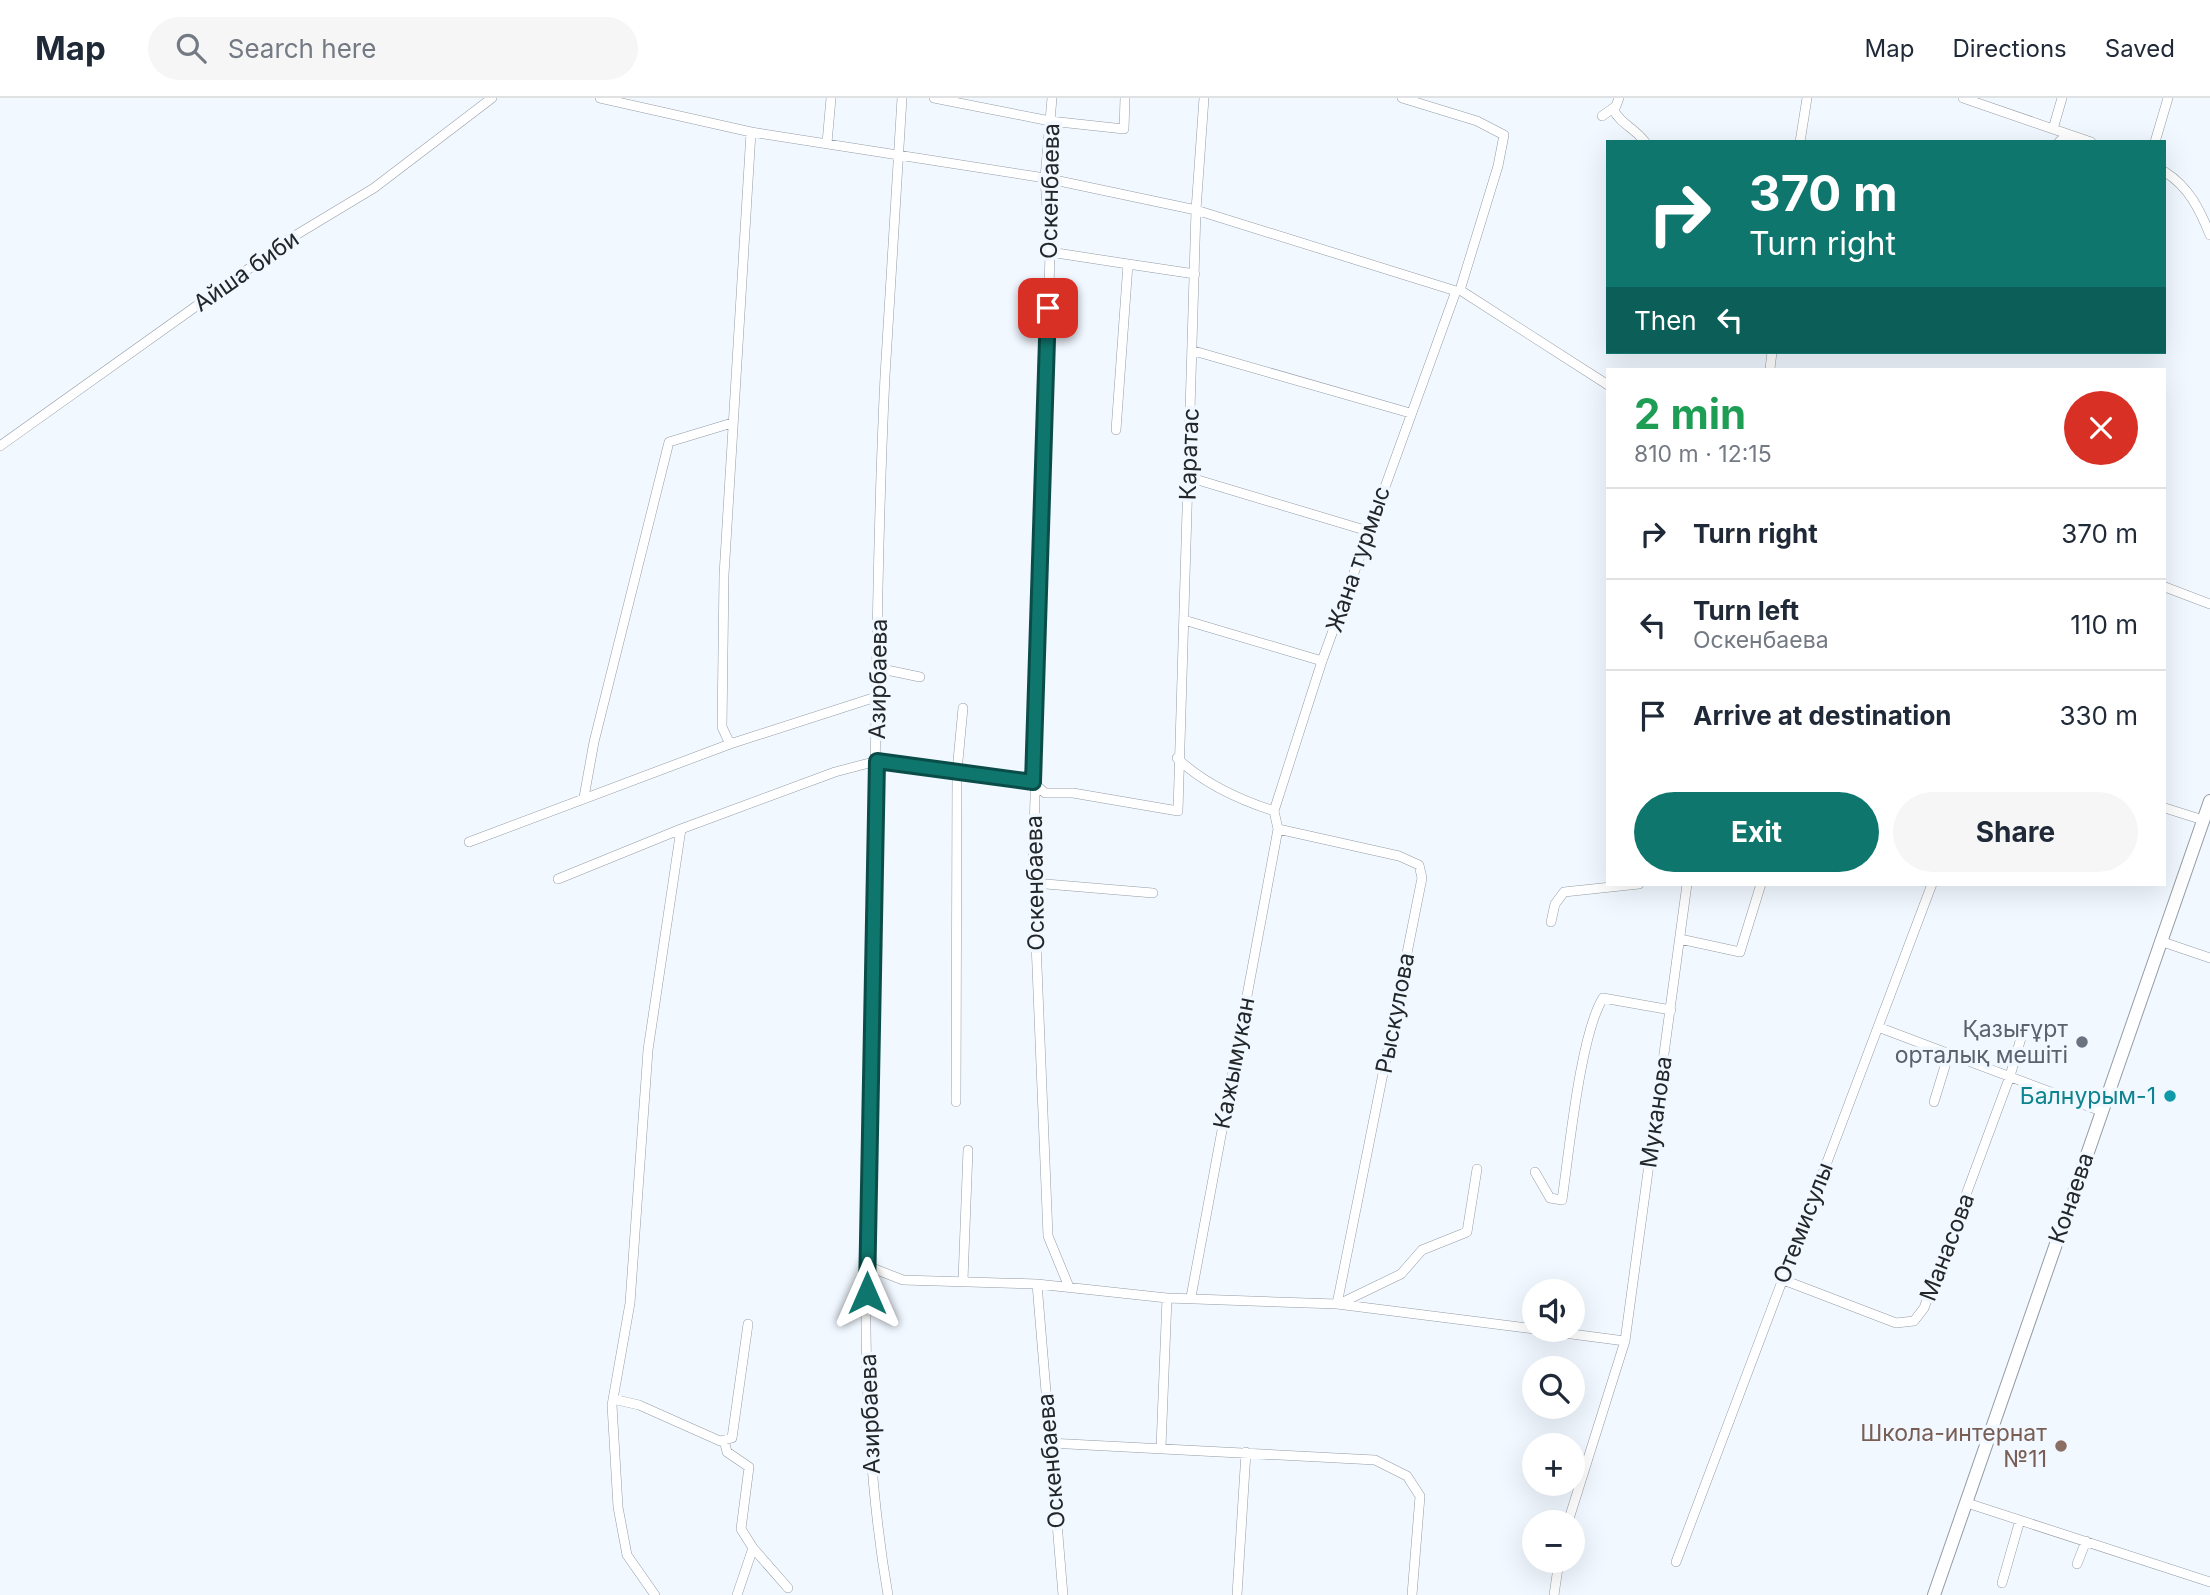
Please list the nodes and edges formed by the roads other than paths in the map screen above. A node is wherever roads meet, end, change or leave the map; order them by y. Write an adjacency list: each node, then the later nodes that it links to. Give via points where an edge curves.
1 (492, 98): 42 (street, Айша биби, via 374,188 296,235)
2 (600, 98): 20 (street)
3 (831, 98): 27 (street)
4 (902, 98): 28 (street, Азирбаева)
5 (934, 98): 15 (street)
6 (1052, 98): 18 (street, Оскенбаева)
7 (1125, 98): 18 (street, via 1124,129)
8 (1204, 98): 31 (street, Каратас)
9 (1402, 98): 36 (street, via 1476,121 1504,135 1499,166)
10 (1619, 98): 16 (street)
11 (1807, 98): 23 (street)
12 (1963, 98): 19 (street)
13 (2062, 98): 19 (street)
14 (2168, 98): 26 (street)
15 (982, 102): 18 (street)
16 (1613, 109): 17 (street); 22 (street, via 1620,123)
17 (1602, 116)
18 (1050, 121): 30 (street, Оскенбаева)
19 (2053, 129): 21 (street)
20 (751, 132): 27 (street); 40 (street)
21 (2068, 134): 24 (street); 25 (street)
22 (1644, 140)
23 (1800, 140)
24 (2061, 140)
25 (2085, 140)
26 (2156, 140)
27 (827, 143): 28 (street)
28 (899, 154): 30 (street); 49 (street, Азирбаева, via 885,377)
29 (2166, 173): 32 (street, via 2179,181 2200,210)
30 (1045, 178): 31 (street); 33 (street, Оскенбаева)
31 (1196, 210): 35 (street, Каратас); 36 (street)
32 (2210, 235)
33 (1049, 252): 34 (street); 57 (street, Оскенбаева)
34 (1128, 264): 35 (street); 41 (street)
35 (1195, 274): 37 (street, Каратас)
36 (1458, 291): 38 (street); 39 (street, Жана турмыс)
37 (1194, 351): 39 (street); 43 (street, Каратас)
38 (1606, 384)
39 (1410, 413): 44 (street, Жана турмыс)
40 (732, 423): 53 (street, via 722,727); 58 (street, via 670,442)
41 (1116, 430)
42 (0, 446)
43 (1188, 477): 44 (street); 47 (street, Каратас)
44 (1368, 531): 48 (street, Жана турмыс)
45 (2166, 587): 46 (street)
46 (2210, 604)
47 (1184, 620): 48 (street); 54 (street, Каратас)
48 (1322, 661): 60 (street, Жана турмыс)
49 (877, 668): 50 (street); 51 (street, Азирбаева)
50 (920, 677)
51 (876, 697): 53 (street); 55 (street, Азирбаева)
52 (963, 708): 56 (street)
53 (730, 744): 58 (street)
54 (1177, 758): 57 (street, Каратас, via 1178,811 1073,793 1045,793); 60 (street, via 1192,772 1243,801)
55 (877, 761): 56 (street); 62 (street); 87 (street, Азирбаева)
56 (957, 771): 57 (street); 81 (street)
57 (1033, 782): 66 (street, Оскенбаева)
58 (584, 797): 64 (street)
59 (2166, 808): 61 (street)
60 (1274, 811): 63 (street)
61 (2207, 812): 74 (main road, Конаева)
62 (681, 829): 65 (street); 99 (street, via 648,1050 630,1303)
63 (1278, 829): 92 (street, Кажымукан); 94 (street, Рыскулова, via 1399,856 1419,865 1422,878)
64 (469, 842)
65 (558, 879)
66 (1034, 883): 71 (street); 91 (street, Оскенбаева, via 1048,1236)
67 (1620, 886): 72 (street, via 1564,892)
68 (1688, 886): 73 (street, Муканова)
69 (1760, 886): 73 (street, via 1740,952)
70 (1931, 886): 77 (street, Отемисулы)
71 (1153, 893)
72 (1551, 922)
73 (1680, 939): 76 (street, Муканова)
74 (2160, 941): 75 (street); 83 (main road, Конаева)
75 (2210, 958)
76 (1671, 1010): 86 (street, via 1603,998 1582,1074 1562,1200 1550,1198); 98 (street, Муканова)
77 (1878, 1027): 79 (street); 88 (street, Отемисулы)
78 (2021, 1038): 80 (street, Манасова)
79 (1949, 1054): 80 (street); 82 (street)
80 (2010, 1076): 83 (street); 88 (street, Манасова, via 1924,1308 1914,1321 1896,1323)
81 (956, 1102)
82 (1934, 1102)
83 (2101, 1111): 104 (main road, Конаева)
84 (968, 1150): 89 (street)
85 (1477, 1169): 94 (street, via 1467,1232 1422,1250 1401,1274)
86 (1535, 1172)
87 (867, 1266): 89 (street, via 902,1280); 117 (street, Азирбаева, via 869,1428 875,1520)
88 (1781, 1279): 109 (street, Отемисулы)
89 (962, 1280): 90 (street)
90 (1037, 1284): 91 (street); 101 (street, Оскенбаева)
91 (1069, 1287): 93 (street)
92 (1191, 1297): 93 (street); 94 (street)
93 (1167, 1298): 102 (street)
94 (1337, 1304): 96 (street)
95 (748, 1324): 100 (street, via 732,1438)
96 (1522, 1327)
97 (1585, 1336): 98 (street)
98 (1625, 1341): 105 (street, Муканова)
99 (613, 1399): 100 (street); 115 (street, via 618,1507 627,1555)
100 (724, 1440): 108 (street, via 727,1452 749,1468 741,1530)
101 (1049, 1443): 102 (street); 118 (street, Оскенбаева)
102 (1161, 1447): 103 (street)
103 (1246, 1452): 119 (street); 120 (street, via 1375,1460 1407,1476 1420,1496)
104 (1967, 1503): 106 (street); 122 (main road, Конаева)
105 (1572, 1510)
106 (2020, 1520): 107 (street); 112 (street)
107 (2086, 1541): 110 (street); 113 (street)
108 (753, 1548): 114 (street); 116 (street)
109 (1676, 1562)
110 (2077, 1564)
111 (1557, 1573): 121 (street)
112 (2002, 1583)
113 (2210, 1583)
114 (788, 1588)
115 (654, 1595)
116 (737, 1595)
117 (888, 1595)
118 (1063, 1595)
119 (1237, 1595)
120 (1412, 1595)
121 (1554, 1595)
122 (1934, 1595)

